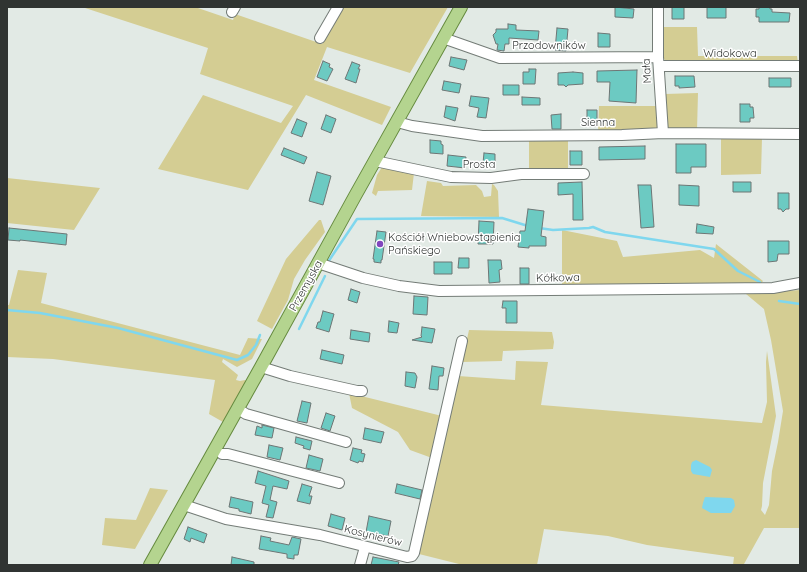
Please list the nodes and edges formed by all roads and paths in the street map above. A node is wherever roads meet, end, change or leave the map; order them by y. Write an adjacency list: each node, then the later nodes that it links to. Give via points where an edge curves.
1 (338, 7): 4 (street)
2 (461, 7): 5 (main road, Przemyska)
3 (658, 7): 6 (street, Mała)
4 (320, 38)
5 (444, 38): 6 (street, Przodowników, via 500,58); 8 (main road, Przemyska)
6 (659, 62): 7 (street, Widokowa); 9 (street, Mała)
7 (800, 66)
8 (397, 122): 9 (street, Sienna, via 482,136); 11 (main road, Przemyska)
9 (663, 134): 10 (street, Sienna)
10 (800, 134)
11 (375, 160): 12 (street, Prosta, via 451,177); 13 (main road, Przemyska)
12 (584, 174)
13 (318, 263): 14 (street, Kółkowa, via 363,278 439,292 765,288); 16 (main road, Przemyska)
14 (800, 283)
15 (462, 341): 24 (street, Kosynierów, via 414,552 412,556 407,557)
16 (262, 368): 17 (street); 18 (main road, Przemyska)
17 (362, 391)
18 (238, 409): 19 (street, via 246,414); 20 (main road, Przemyska)
19 (346, 442)
20 (218, 452): 21 (street, via 223,458 244,465); 22 (street); 23 (main road, Przemyska)
21 (285, 474)
22 (339, 483)
23 (184, 505): 24 (street, Kosynierów, via 226,519 320,535); 25 (main road, Przemyska)
24 (365, 547): 26 (street)
25 (150, 565)
26 (360, 565)

